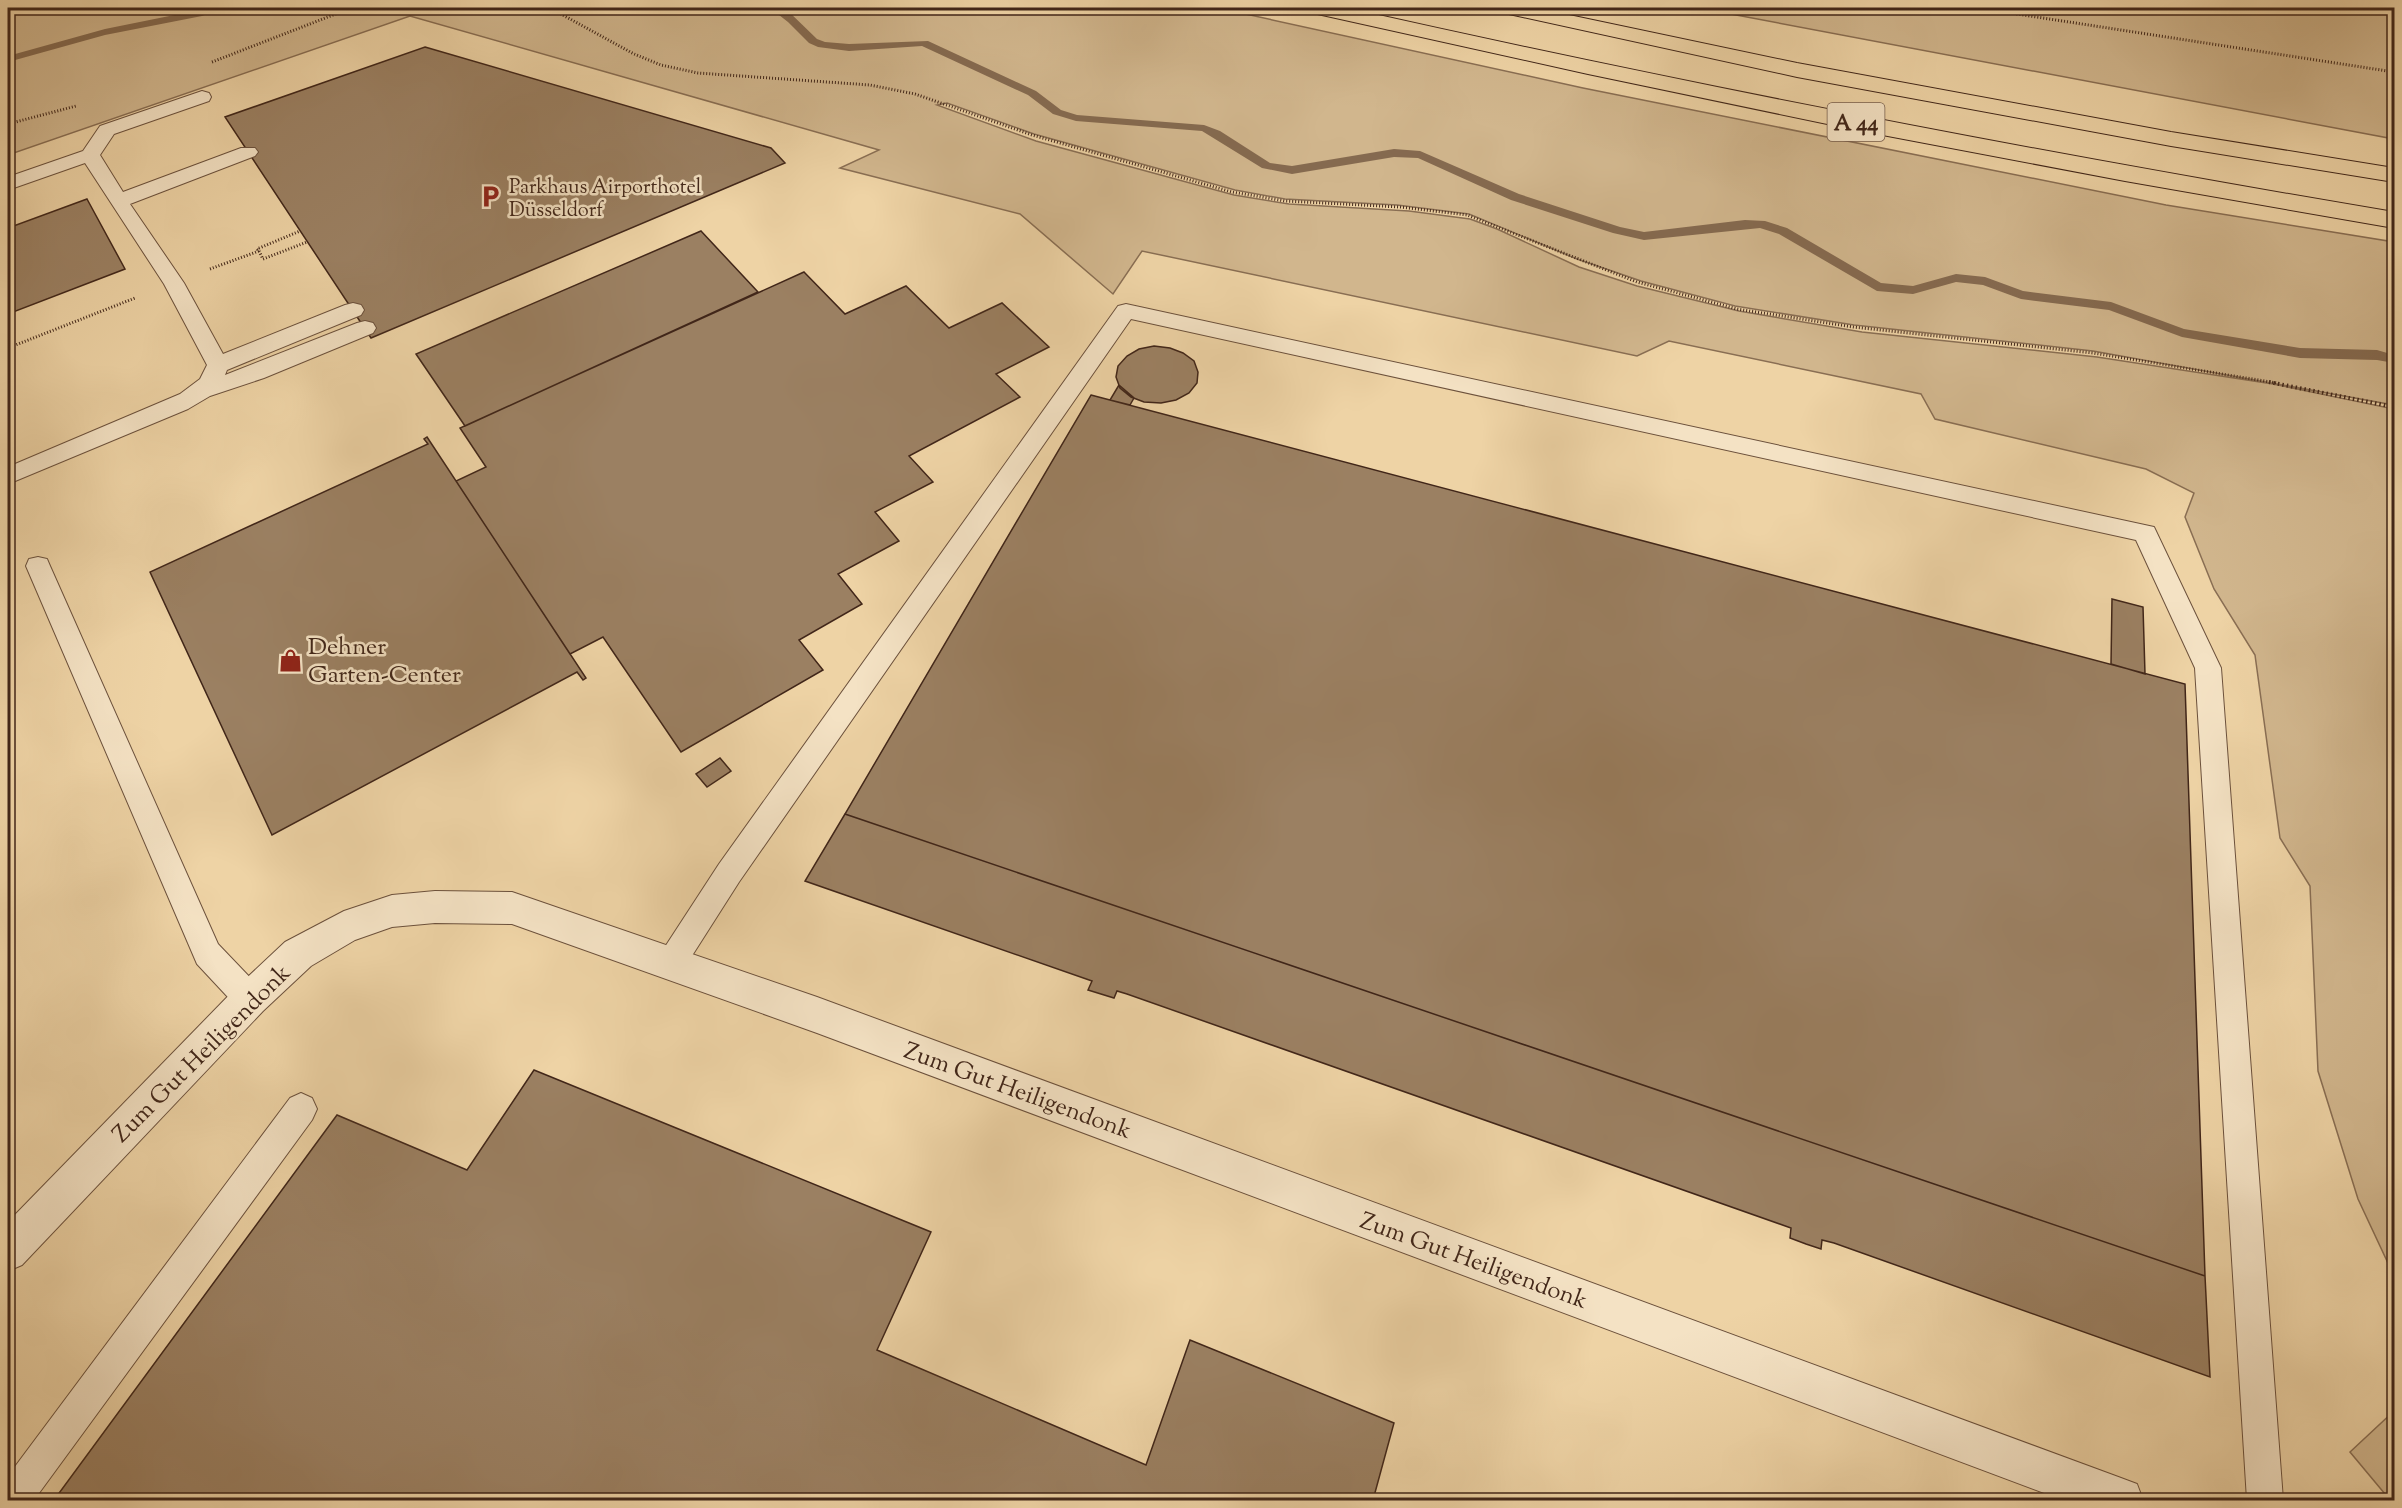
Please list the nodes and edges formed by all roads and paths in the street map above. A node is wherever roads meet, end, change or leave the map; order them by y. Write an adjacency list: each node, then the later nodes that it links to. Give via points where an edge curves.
1 (550, 8): 20 (path, via 661,65 698,73 870,85 915,94 1032,135 1232,192 1285,201 1467,215 1637,282 1737,309 1853,327 2093,353)
2 (1321, 8): 12 (highway, A 44, via 1823,116 2166,182)
3 (1509, 8): 9 (highway, A 44, via 1797,70 2171,139)
4 (1978, 8): 5 (path)
5 (2394, 72)
6 (201, 97): 8 (lane, via 107,130)
7 (243, 145): 11 (lane)
8 (90, 155): 10 (lane); 11 (lane)
9 (2394, 175)
10 (8, 184)
11 (113, 193): 16 (lane)
12 (2394, 220)
13 (300, 231): 15 (path)
14 (307, 242): 15 (path, via 263,259)
15 (259, 251): 16 (path)
16 (174, 283): 17 (path); 18 (lane)
17 (8, 348)
18 (218, 365): 19 (lane); 19 (lane, via 359,319 256,373)
19 (207, 389): 21 (lane)
20 (2394, 407)
21 (8, 476)
22 (39, 566): 24 (lane, via 207,954)
23 (671, 963): 24 (street, Zum Gut Heiligendonk, via 512,909 435,907 392,911 344,927 298,954); 28 (street, Zum Gut Heiligendonk); 29 (lane, via 736,863 1126,311 2145,534 2208,668)
24 (250, 999): 26 (street, Zum Gut Heiligendonk)
25 (301, 1108): 27 (lane)
26 (8, 1251)
27 (12, 1500)
28 (2121, 1500)
29 (2265, 1500)

